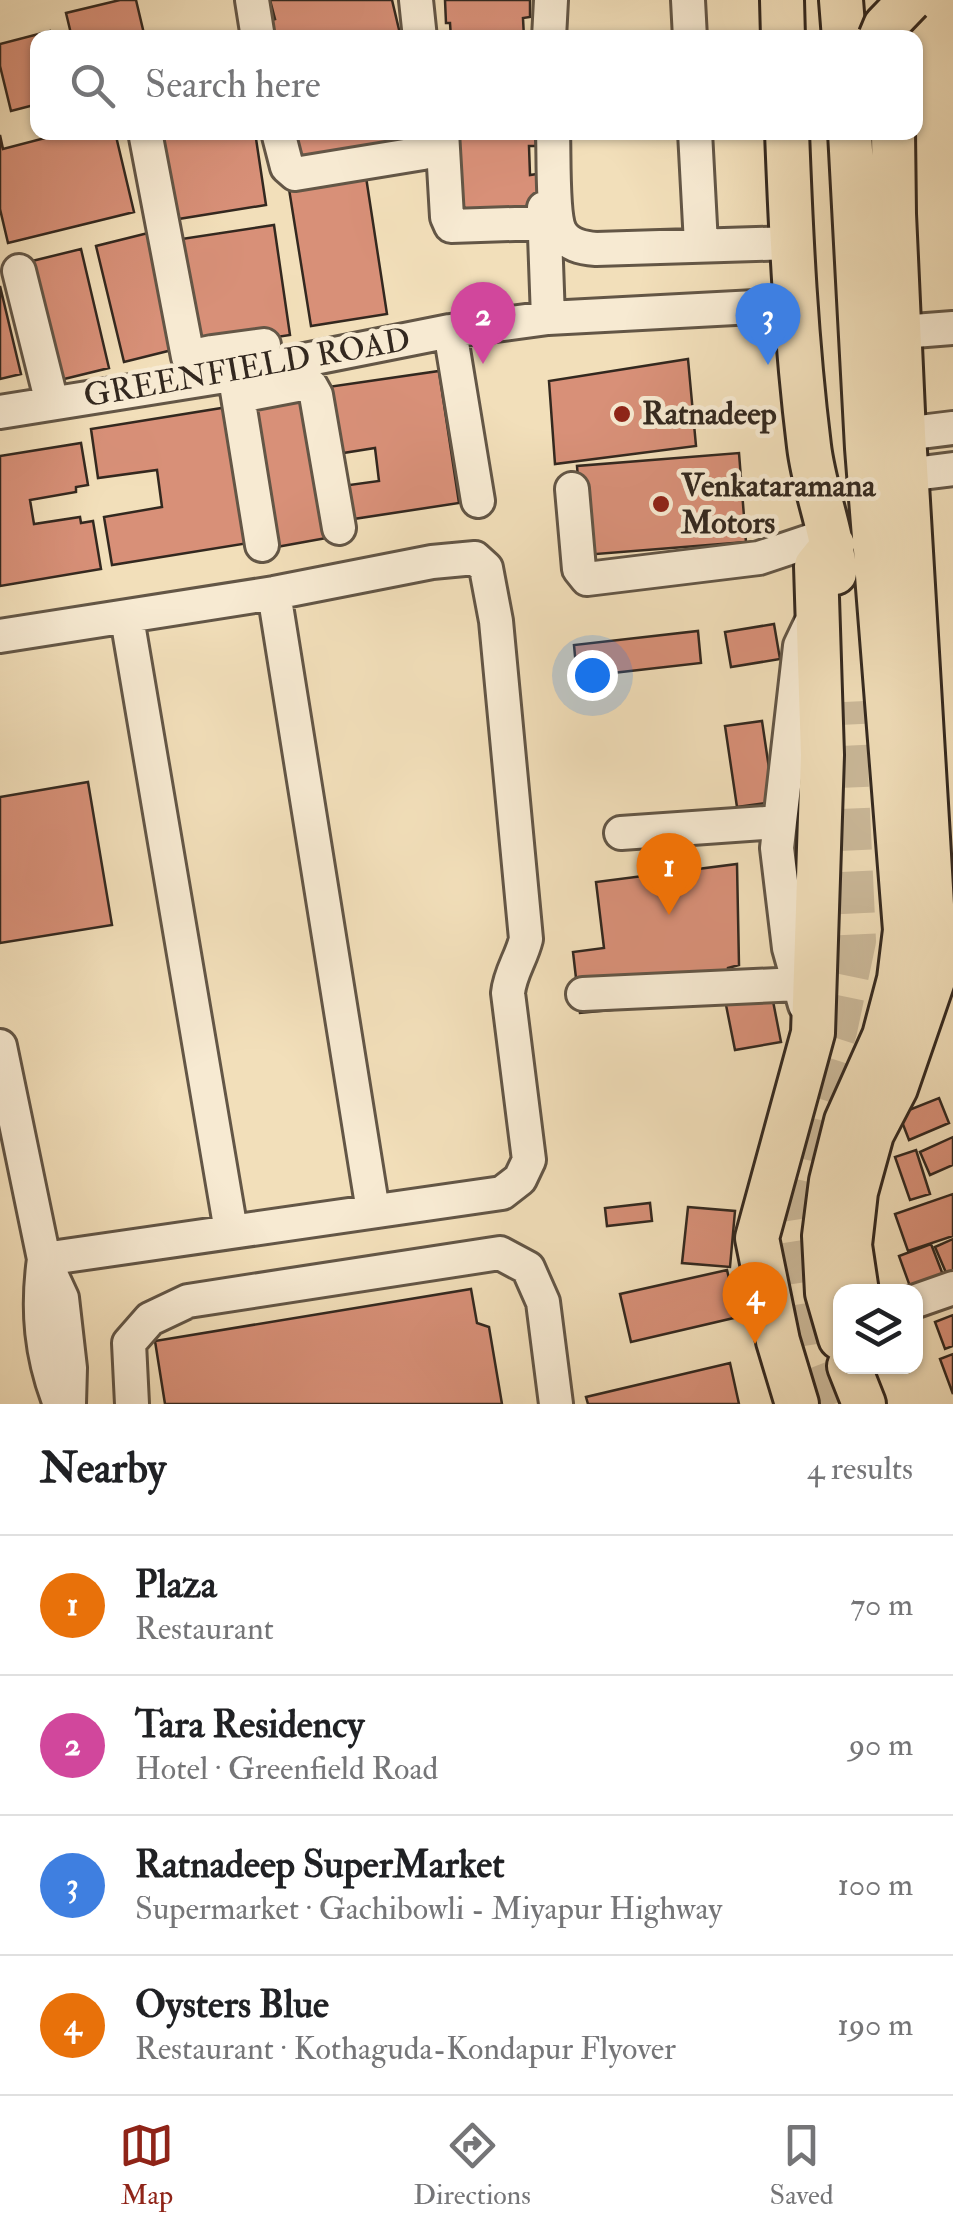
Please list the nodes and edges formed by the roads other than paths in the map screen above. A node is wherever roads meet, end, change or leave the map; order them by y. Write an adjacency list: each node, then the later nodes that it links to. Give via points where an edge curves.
1 (252, 0): 11 (street)
2 (416, 0): 12 (street)
3 (434, 0): 13 (street)
4 (536, 0): 14 (street)
5 (551, 0): 15 (street)
6 (688, 0): 16 (street)
7 (782, 0): 17 (main road)
8 (841, 0): 18 (main road)
9 (894, 0): 20 (main road)
10 (910, 0): 19 (main road, bridge)
11 (257, 30)
12 (419, 30)
13 (436, 30)
14 (538, 30)
15 (549, 30)
16 (690, 30)
17 (783, 30)
18 (843, 30)
19 (884, 30)
20 (893, 30)
21 (147, 140): 41 (street, via 188,357)
22 (280, 140): 23 (street, via 287,167 296,174 422,153)
23 (438, 140)
24 (441, 140): 32 (street, via 448,222)
25 (541, 140): 32 (street)
26 (554, 140): 34 (street, via 557,215 571,243)
27 (696, 140): 34 (street)
28 (787, 140): 33 (main road)
29 (851, 140): 40 (main road)
30 (868, 140): 40 (main road)
31 (894, 140): 40 (main road)
32 (544, 223): 37 (street)
33 (792, 243): 34 (street); 36 (main road)
34 (702, 244)
35 (19, 271): 42 (street)
36 (794, 305): 37 (street, GREENFIELD ROAD); 50 (main road, via 810,452)
37 (548, 318): 39 (street, GREENFIELD ROAD)
38 (953, 328): 40 (street)
39 (450, 332): 41 (street, GREENFIELD ROAD); 48 (street)
40 (881, 338): 45 (main road); 70 (main road, via 905,930 884,1036 846,1121 831,1181 824,1236)
41 (249, 368): 42 (street, GREENFIELD ROAD); 49 (street, via 314,390); 51 (street)
42 (52, 403): 43 (street, GREENFIELD ROAD)
43 (0, 412)
44 (953, 428): 45 (street)
45 (905, 455): 46 (street); 59 (main road)
46 (953, 469)
47 (572, 489): 50 (street, via 579,570 587,579 759,558)
48 (478, 501)
49 (339, 528)
50 (832, 540): 53 (main road, via 816,566); 56 (main road)
51 (262, 545)
52 (274, 593): 54 (street); 64 (street); 64 (street, via 475,558 486,568 496,621 526,940 508,993 528,1160 520,1179 502,1193)
53 (817, 610): 57 (street, via 800,646); 62 (main road, via 822,755)
54 (127, 618): 55 (street); 65 (street)
55 (0, 636)
56 (844, 702)
57 (779, 822): 58 (street); 60 (street, via 788,948)
58 (622, 833)
59 (940, 836): 67 (main road, via 936,972 856,1192 850,1245)
60 (800, 984): 61 (street); 62 (street)
61 (583, 994)
62 (812, 1033): 77 (main road, via 757,1238)
63 (0, 1046): 66 (street)
64 (373, 1211): 65 (street)
65 (231, 1231): 66 (street)
66 (44, 1260): 73 (street, via 38,1301 46,1369); 74 (street, via 62,1298)
67 (857, 1284)
68 (953, 1288): 69 (street)
69 (923, 1299)
70 (833, 1314)
71 (852, 1374): 78 (main road)
72 (875, 1374): 79 (main road)
73 (60, 1404)
74 (69, 1404)
75 (132, 1404): 76 (street, via 129,1343 150,1319 188,1301 500,1252 528,1268 543,1302)
76 (556, 1404)
77 (797, 1404)
78 (864, 1404)
79 (886, 1404)

